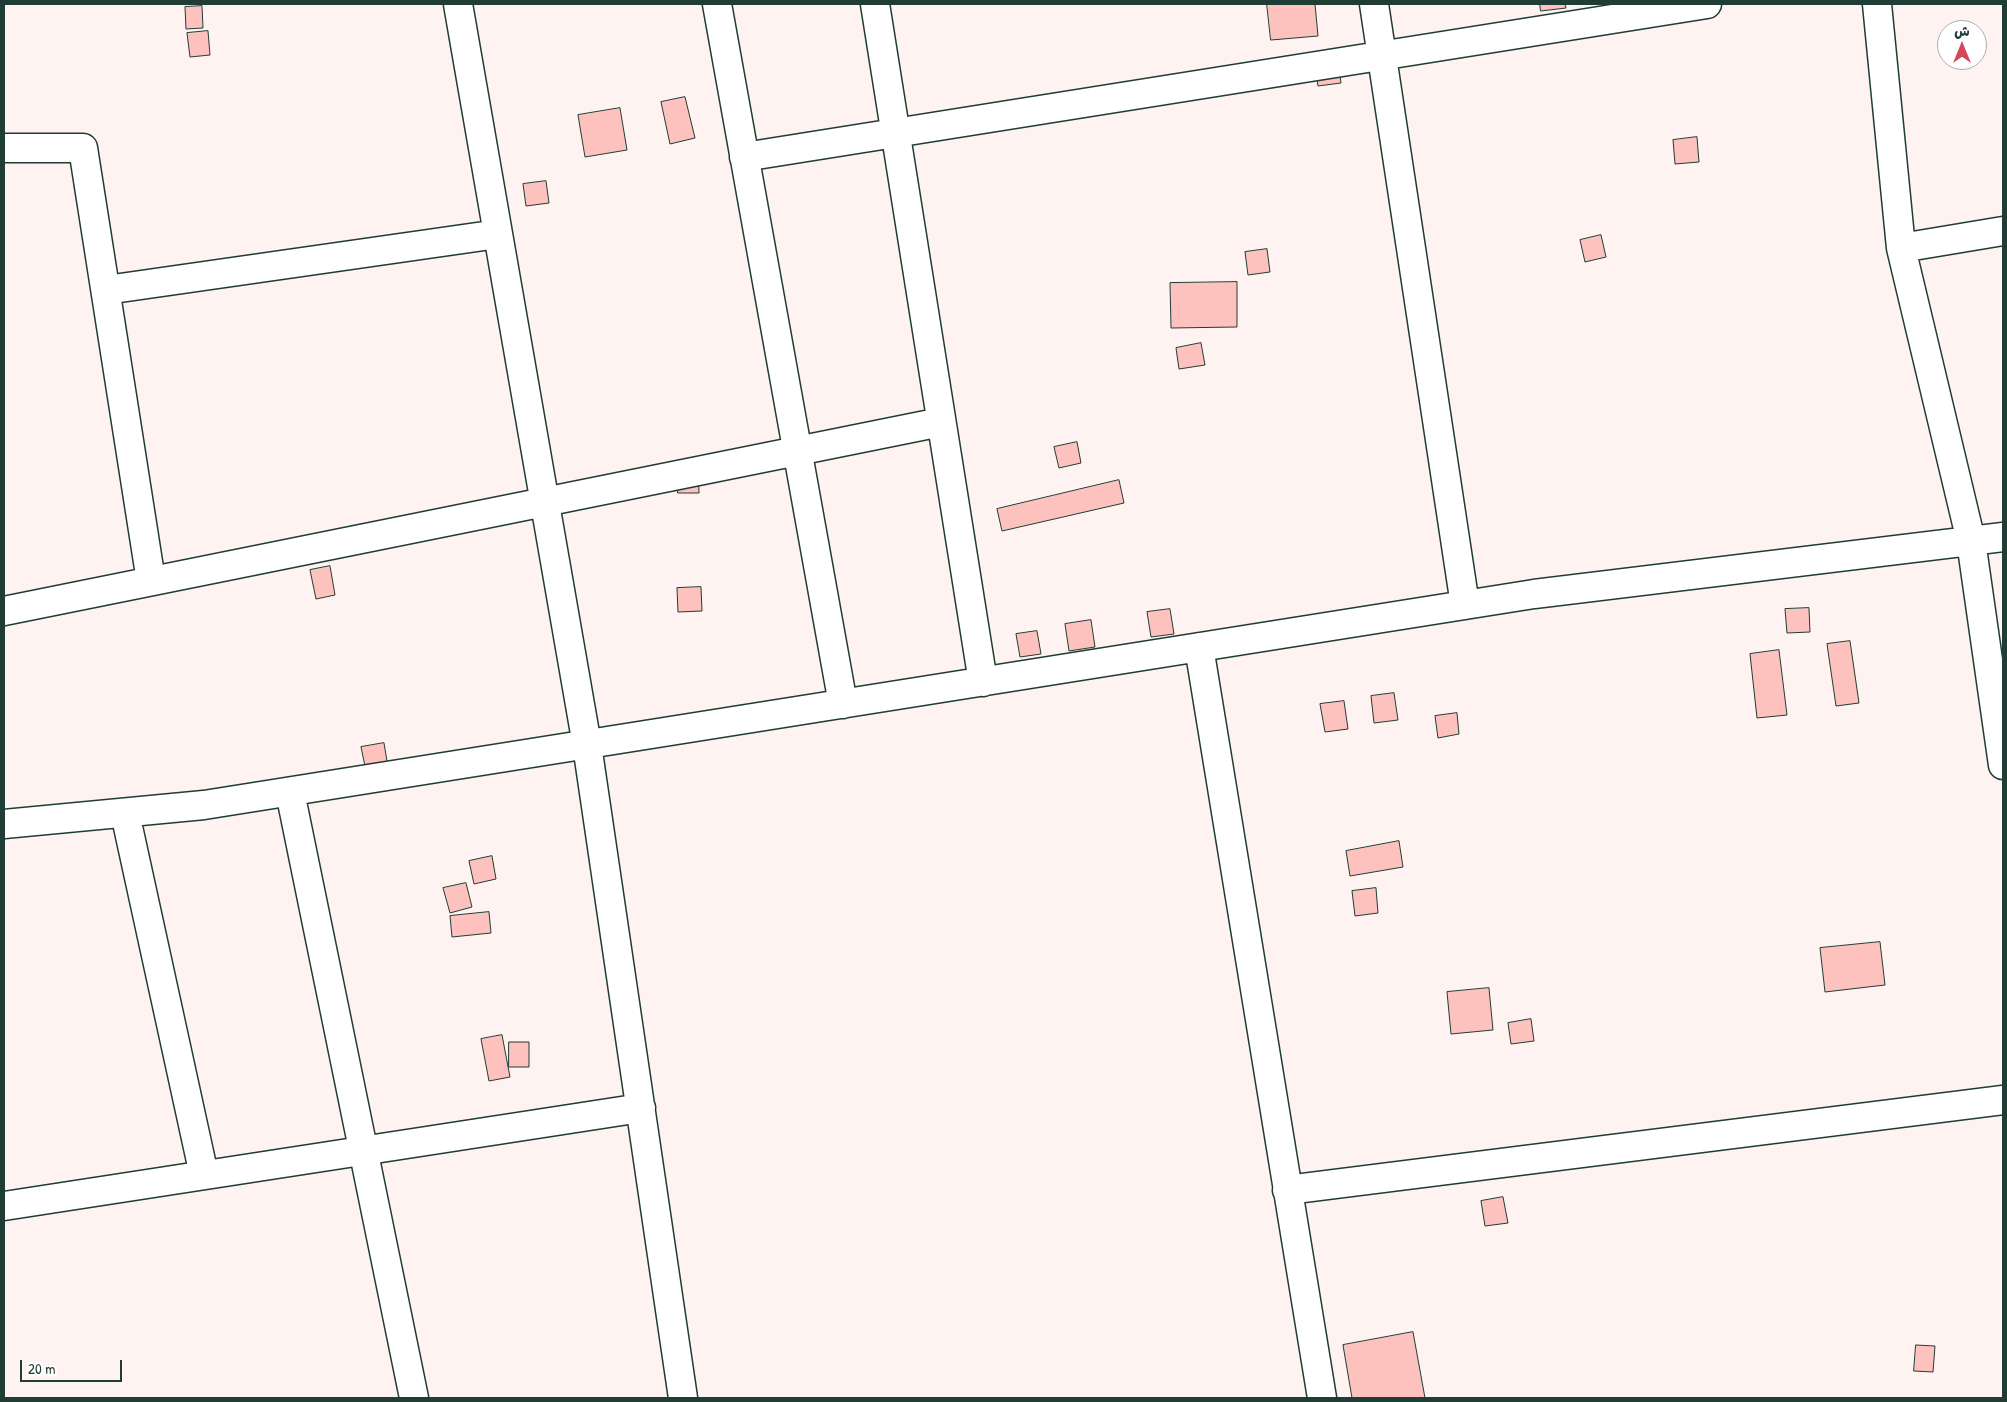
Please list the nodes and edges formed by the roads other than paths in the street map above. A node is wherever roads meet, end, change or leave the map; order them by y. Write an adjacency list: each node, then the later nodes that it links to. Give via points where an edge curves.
1 (458, 4): 12 (street)
2 (717, 4): 10 (street)
3 (875, 4): 8 (street)
4 (1374, 4): 7 (street)
5 (1707, 4): 7 (street)
6 (1877, 4): 13 (street)
7 (1382, 56): 8 (street); 21 (street)
8 (895, 133): 10 (street); 15 (street)
9 (4, 148): 14 (street, via 83,148)
10 (744, 157): 16 (street)
11 (2003, 231): 13 (street)
12 (498, 234): 14 (street); 17 (street)
13 (1901, 248): 19 (street)
14 (106, 290): 20 (street)
15 (942, 422): 16 (street); 24 (street)
16 (798, 451): 17 (street); 25 (street)
17 (545, 502): 20 (street); 26 (street)
18 (2003, 537): 19 (street)
19 (1971, 541): 21 (street); 27 (street)
20 (152, 581): 22 (street)
21 (1465, 605): 23 (street)
22 (4, 611)
23 (1199, 647): 24 (street); 35 (street)
24 (983, 682): 25 (street)
25 (843, 704): 26 (street)
26 (587, 745): 28 (street); 32 (street)
27 (2003, 765)
28 (290, 792): 29 (street); 33 (street)
29 (125, 813): 30 (street); 34 (street)
30 (4, 824)
31 (2003, 1100): 35 (street)
32 (641, 1108): 33 (street); 38 (street)
33 (363, 1151): 34 (street); 37 (street)
34 (204, 1175): 36 (street)
35 (1288, 1190): 39 (street)
36 (4, 1206)
37 (414, 1398)
38 (683, 1398)
39 (1322, 1398)

